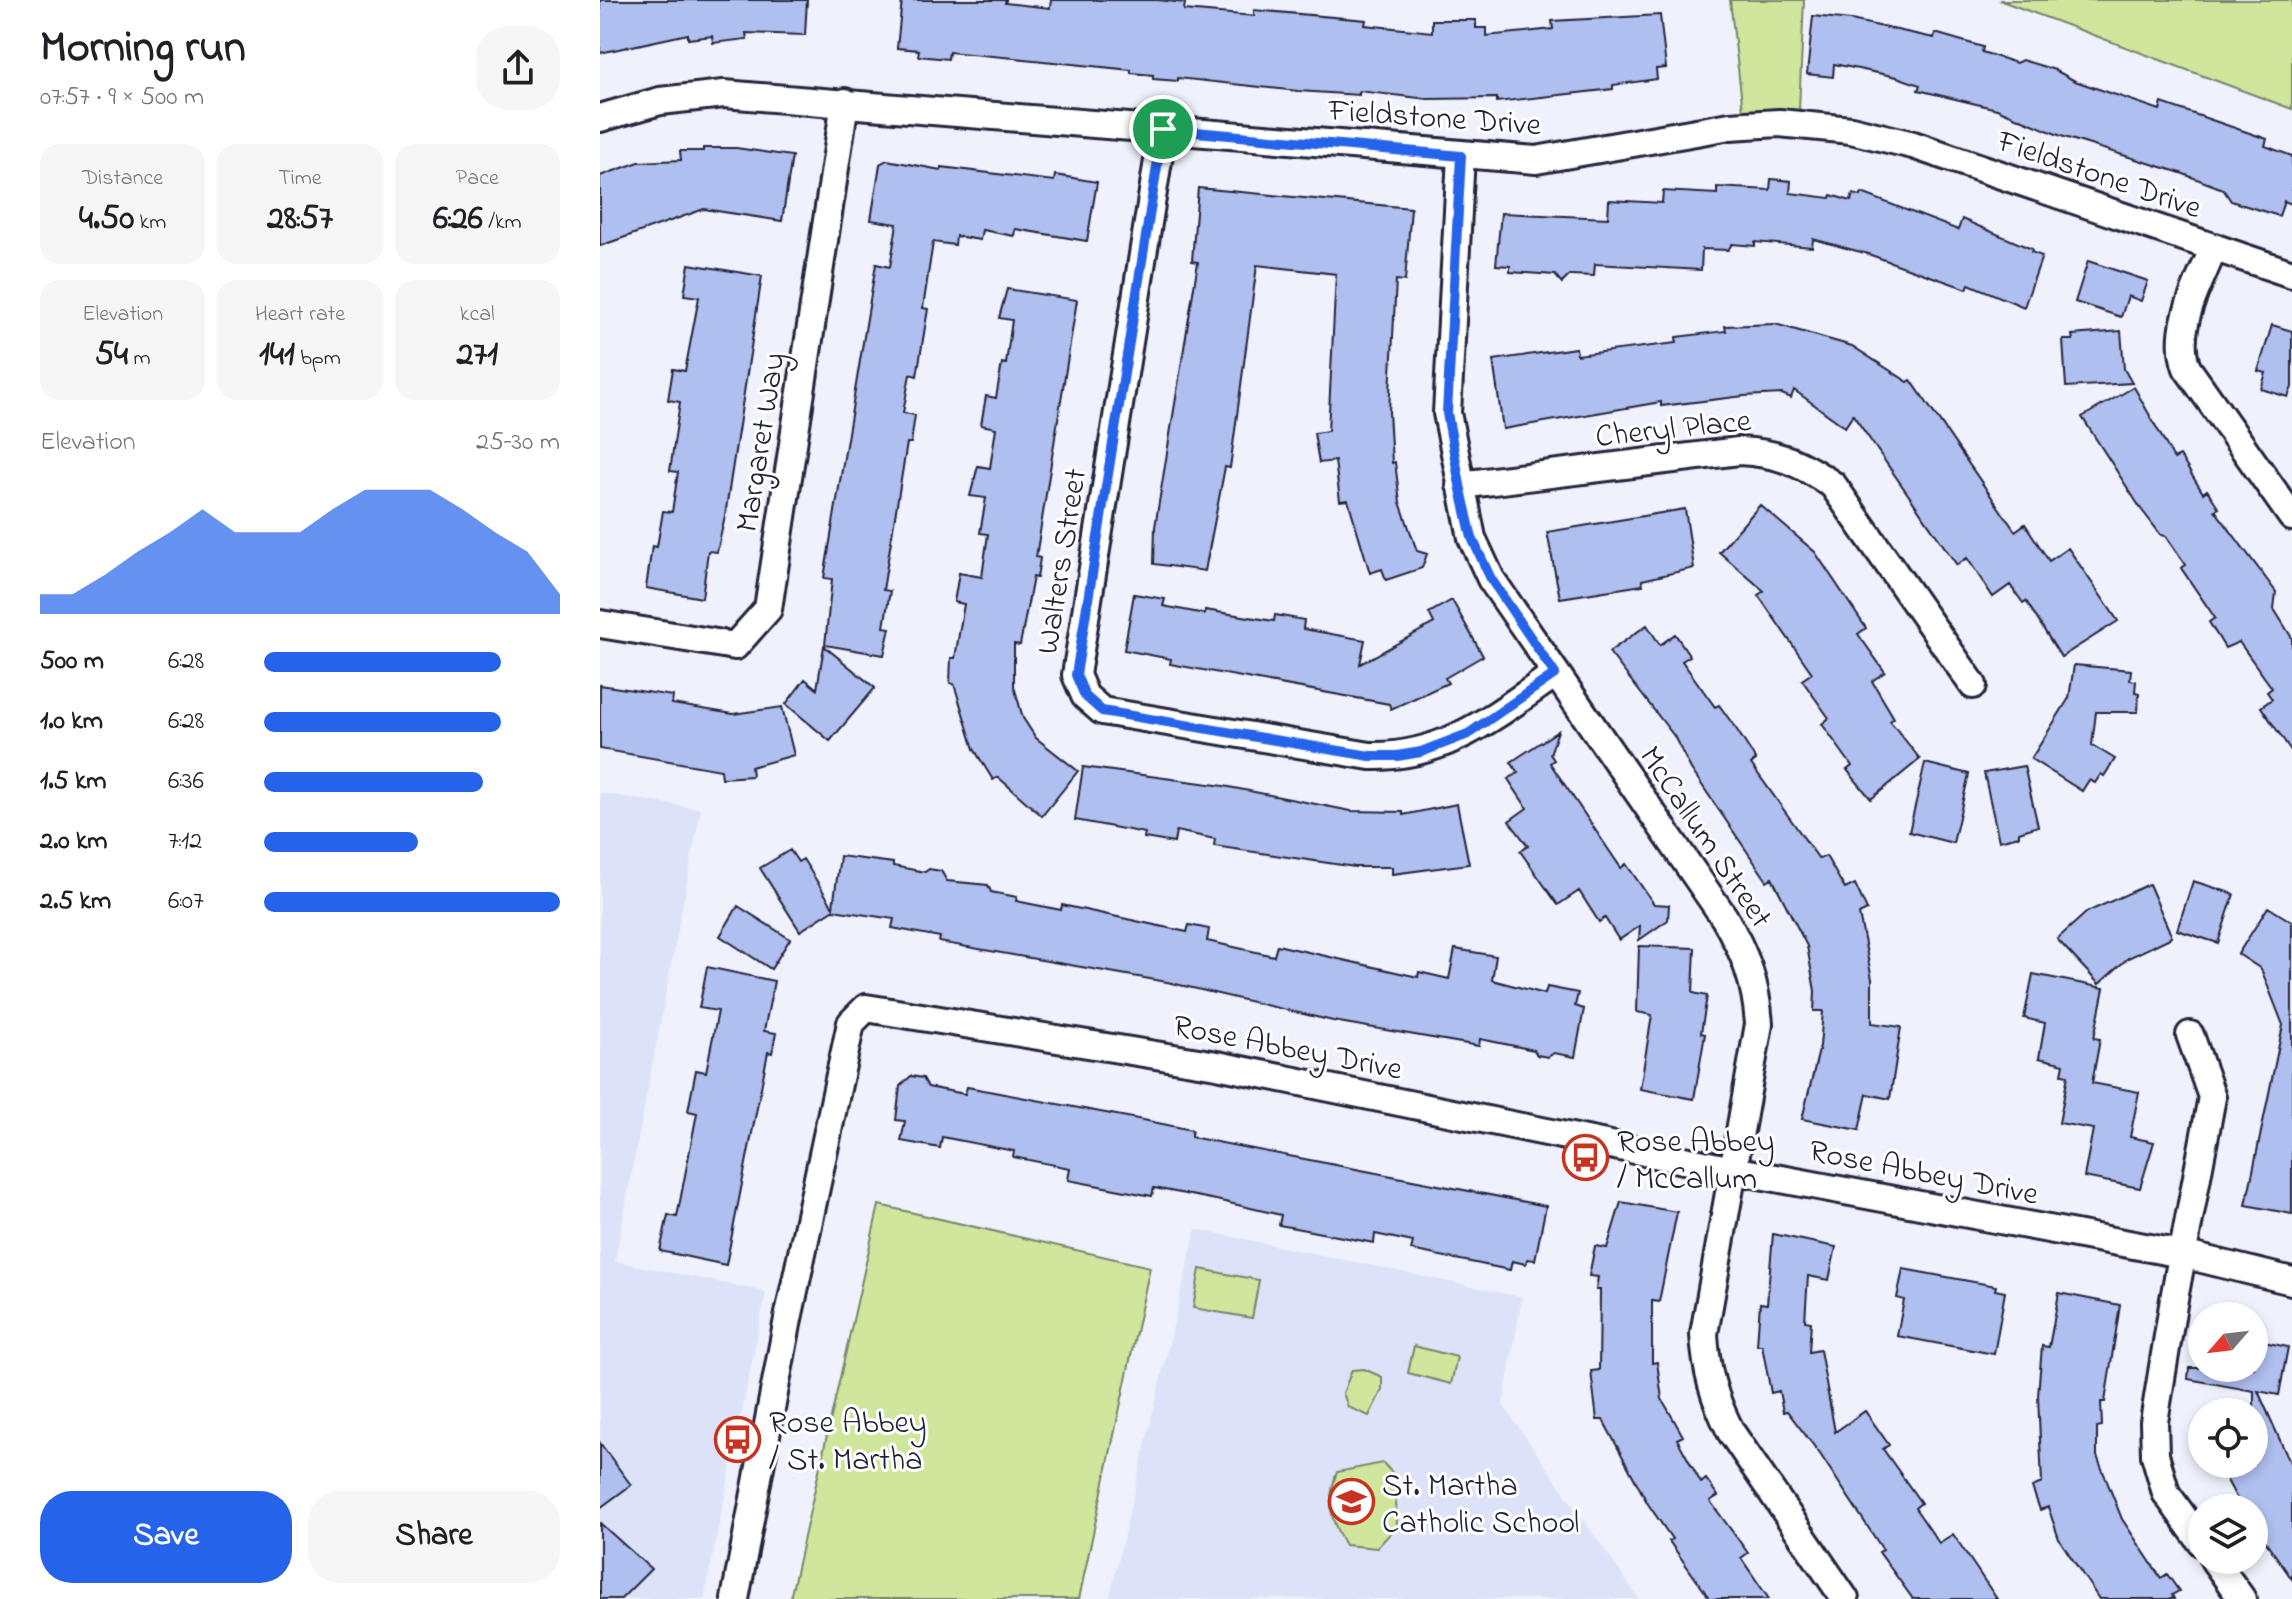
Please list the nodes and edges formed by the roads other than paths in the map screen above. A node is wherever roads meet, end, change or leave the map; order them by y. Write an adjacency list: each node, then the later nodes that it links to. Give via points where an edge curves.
1 (845, 102): 2 (street, Fieldstone Drive, via 724,94 660,101); 3 (street, Fieldstone Drive); 9 (street, Margaret Way, via 768,609 735,646)
2 (600, 118)
3 (1163, 129): 4 (street, Fieldstone Drive); 10 (street, Walters Street, via 1076,675 1085,696 1102,711 1370,756 1397,756 1468,734)
4 (1461, 156): 5 (street, Fieldstone Drive, via 1536,160 1730,126 1779,123 1851,130 1913,145); 7 (street, McCallum Street, via 1447,413)
5 (2214, 247): 6 (street, Fieldstone Drive); 8 (street, via 2181,332 2180,350 2187,368)
6 (2292, 274)
7 (1460, 485): 10 (street, McCallum Street, via 1472,538 1491,579); 11 (street, Cheryl Place, via 1739,451 1771,452 1833,485)
8 (2292, 517)
9 (600, 624)
10 (1555, 674): 13 (street, McCallum Street, via 1745,952 1757,987 1759,1024)
11 (1973, 685)
12 (2190, 1035): 14 (street, via 2212,1097)
13 (1733, 1170): 14 (street, Rose Abbey Drive); 18 (street, Rose Abbey Drive, via 1217,1065 866,1008 851,1023); 19 (street, McCallum Street, via 1704,1334 1706,1370 1731,1432)
14 (2182, 1254): 15 (street, Rose Abbey Drive); 16 (street, via 2154,1422 2155,1455 2166,1493)
15 (2292, 1281)
16 (2188, 1524)
17 (2224, 1574): 20 (street)
18 (735, 1599)
19 (1845, 1599)
20 (2242, 1599)

